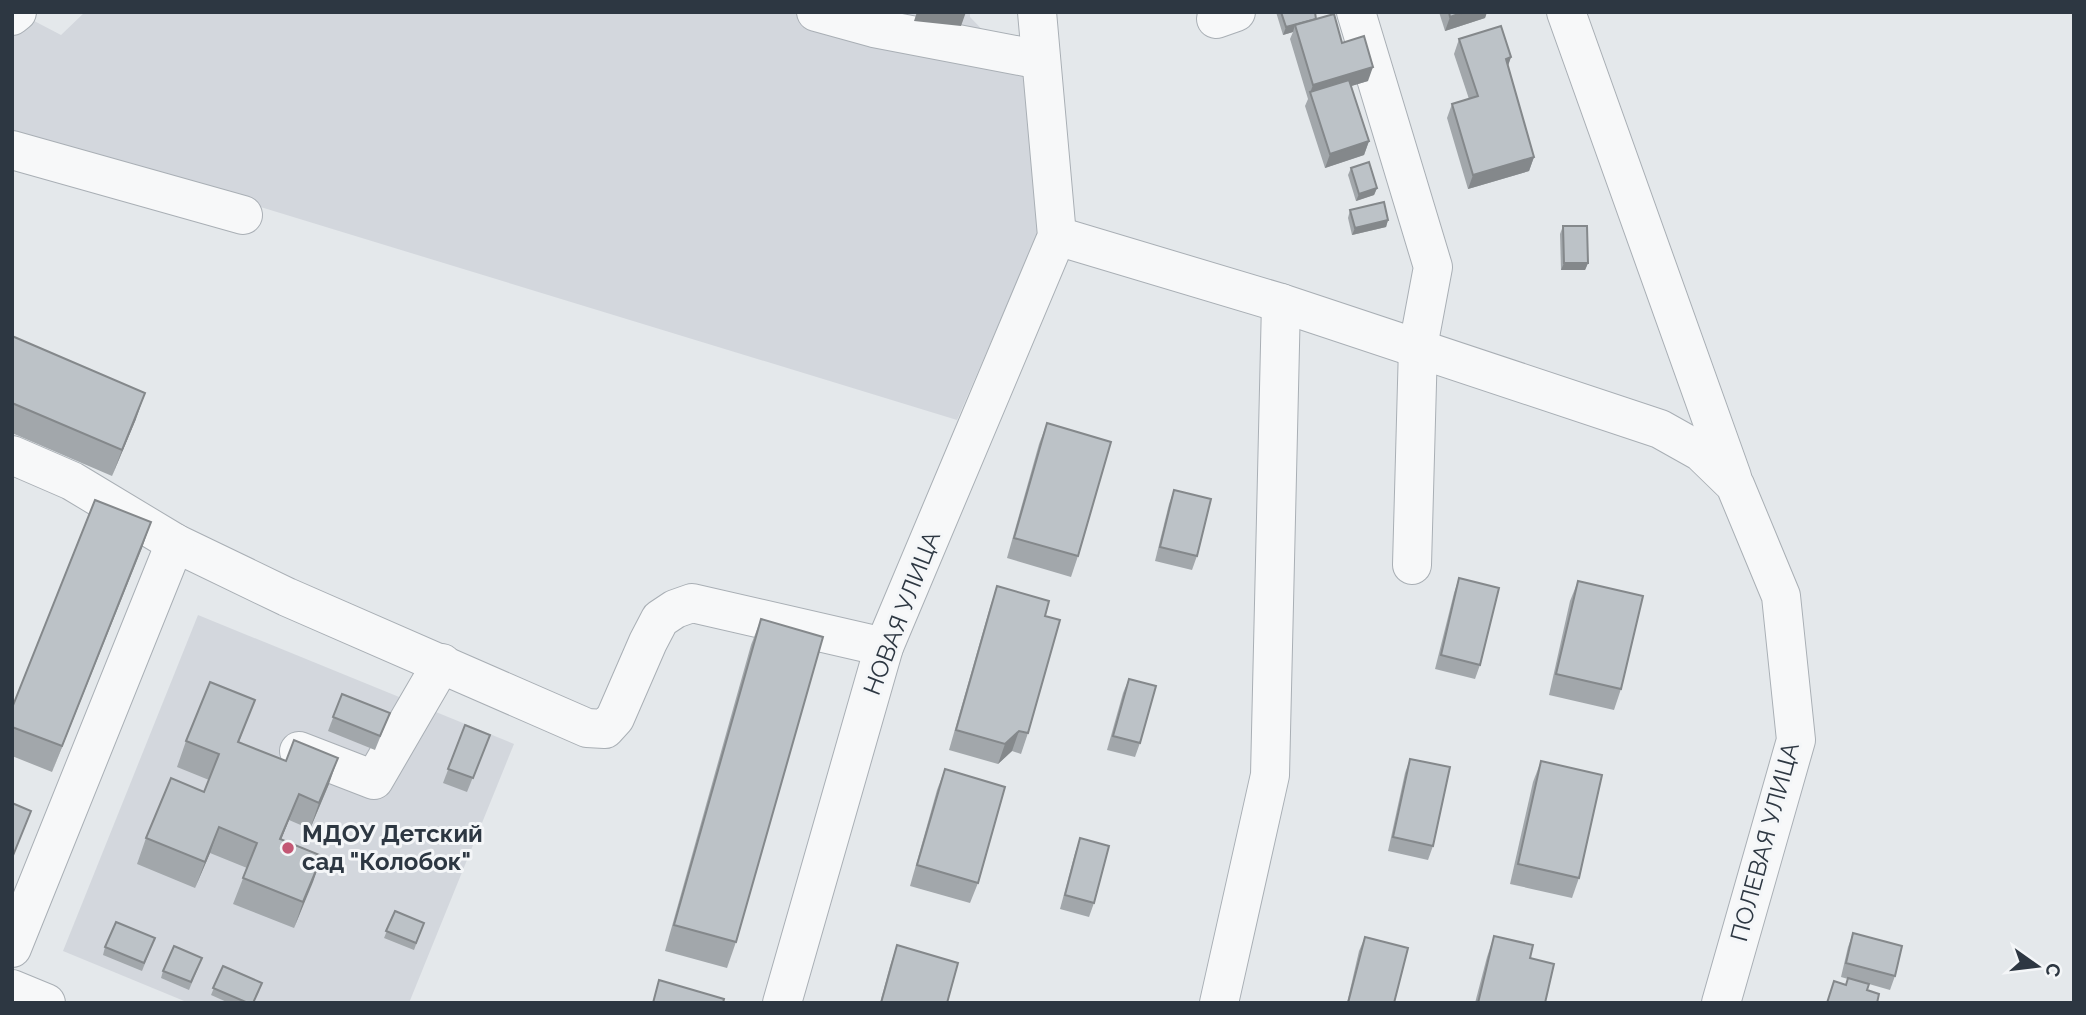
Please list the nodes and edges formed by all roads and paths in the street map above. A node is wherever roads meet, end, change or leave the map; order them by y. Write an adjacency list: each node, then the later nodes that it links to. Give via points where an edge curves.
1 (17, 12): 6 (street)
2 (816, 12): 7 (street)
3 (1037, 12): 8 (street)
4 (1356, 12): 13 (street, via 1433,267)
5 (1566, 12): 15 (street, ПОЛЕВАЯ УЛИЦА)
6 (12, 16)
7 (859, 18): 8 (street)
8 (1041, 60): 11 (street)
9 (12, 150): 10 (street)
10 (243, 215)
11 (1057, 236): 12 (street); 18 (street, НОВАЯ УЛИЦА)
12 (1281, 303): 13 (street); 25 (street, via 1270,775)
13 (1418, 347): 15 (street, via 1660,429 1701,452); 17 (street)
14 (12, 455): 16 (street, via 72,481)
15 (1735, 485): 26 (street, ПОЛЕВАЯ УЛИЦА, via 1781,596 1796,740)
16 (175, 543): 19 (street); 21 (street)
17 (1412, 565)
18 (884, 647): 19 (street, via 692,603 660,619 615,718 605,729 587,728); 24 (street, НОВАЯ УЛИЦА)
19 (442, 663): 20 (street, via 374,780)
20 (299, 751)
21 (12, 948)
22 (12, 989): 23 (street)
23 (46, 1003)
24 (782, 1003)
25 (1219, 1003)
26 (1721, 1003)

